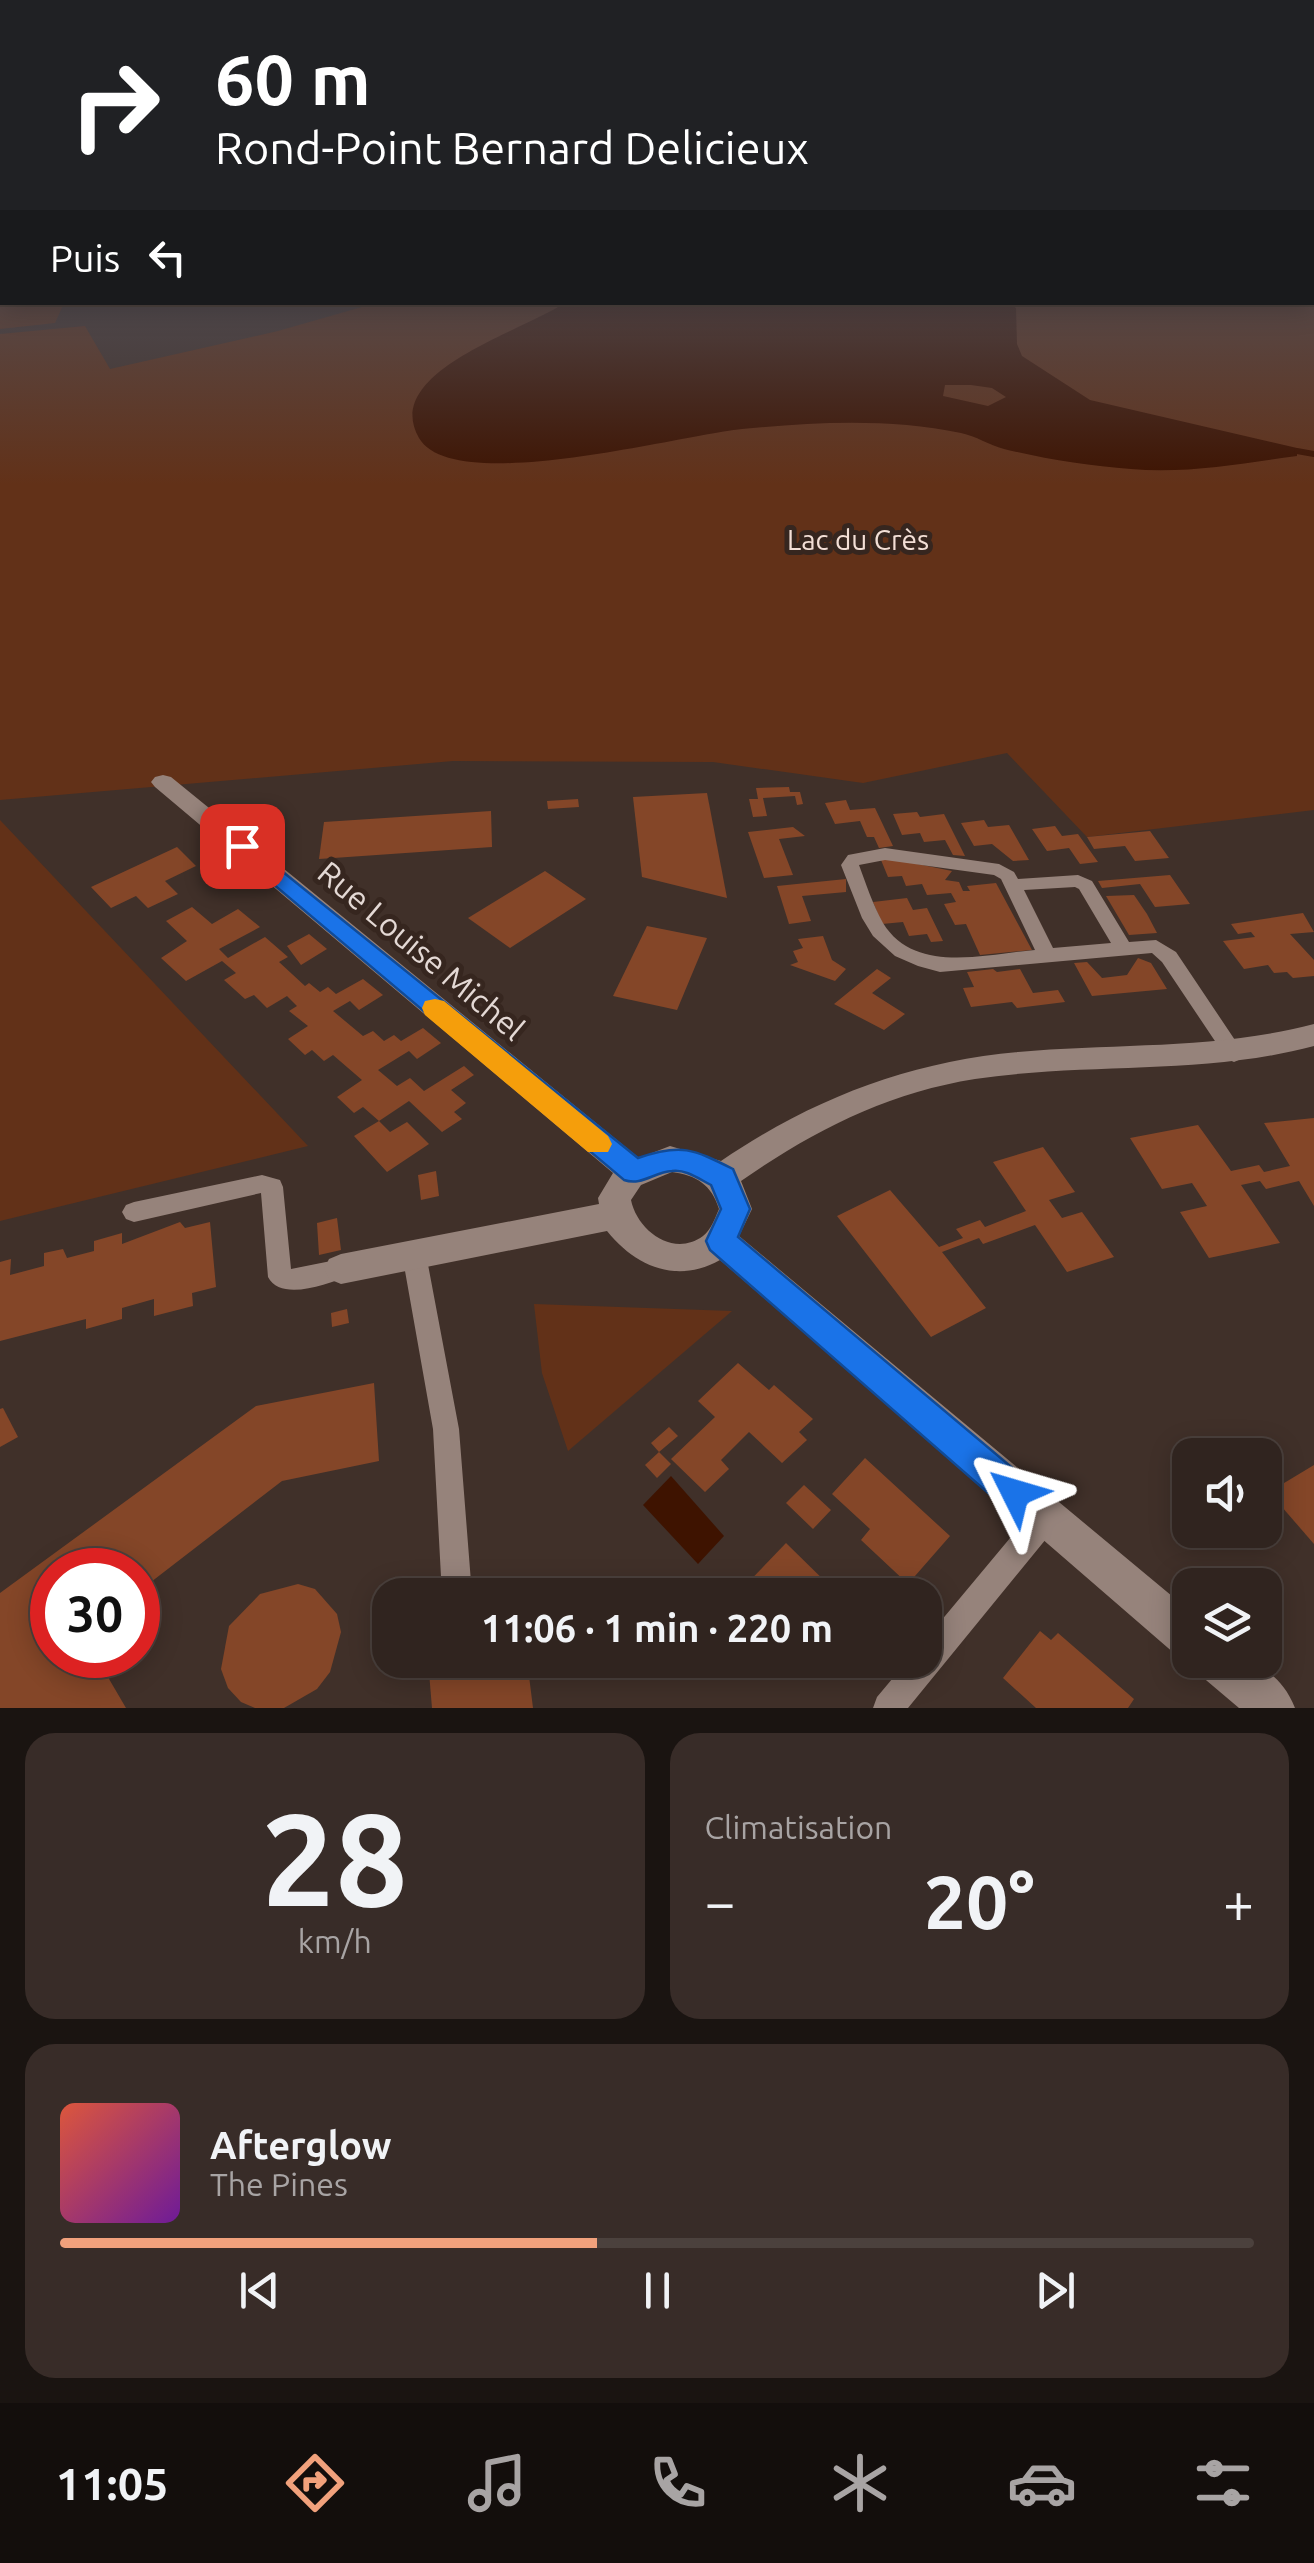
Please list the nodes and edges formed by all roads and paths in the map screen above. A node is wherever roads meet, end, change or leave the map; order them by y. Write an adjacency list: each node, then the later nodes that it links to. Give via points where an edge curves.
1 (163, 782): 7 (street, Rue Louise Michel)
2 (1012, 885): 3 (lane, via 1078,881); 4 (lane); 4 (lane, via 1000,870 885,854 850,865 888,946 917,961 940,966)
3 (1123, 947): 4 (lane); 6 (lane, via 1156,946 1168,957)
4 (1047, 955)
5 (1314, 1034): 6 (street)
6 (1234, 1054): 8 (street, via 1020,1062 934,1076 801,1122)
7 (634, 1172): 8 (street, via 670,1159 689,1160); 10 (street, via 622,1184)
8 (722, 1178): 11 (street, via 736,1209)
9 (134, 1212): 13 (lane, via 262,1184 272,1187 280,1277)
10 (616, 1215): 11 (street, via 633,1244 649,1253 688,1257); 12 (street)
11 (721, 1241): 14 (street)
12 (414, 1254): 13 (street); 15 (lane, via 446,1429)
13 (342, 1269)
14 (1045, 1518): 16 (street); 18 (lane)
15 (456, 1578)
16 (1172, 1624)
17 (1237, 1678): 19 (street)
18 (888, 1708)
19 (1273, 1708)

